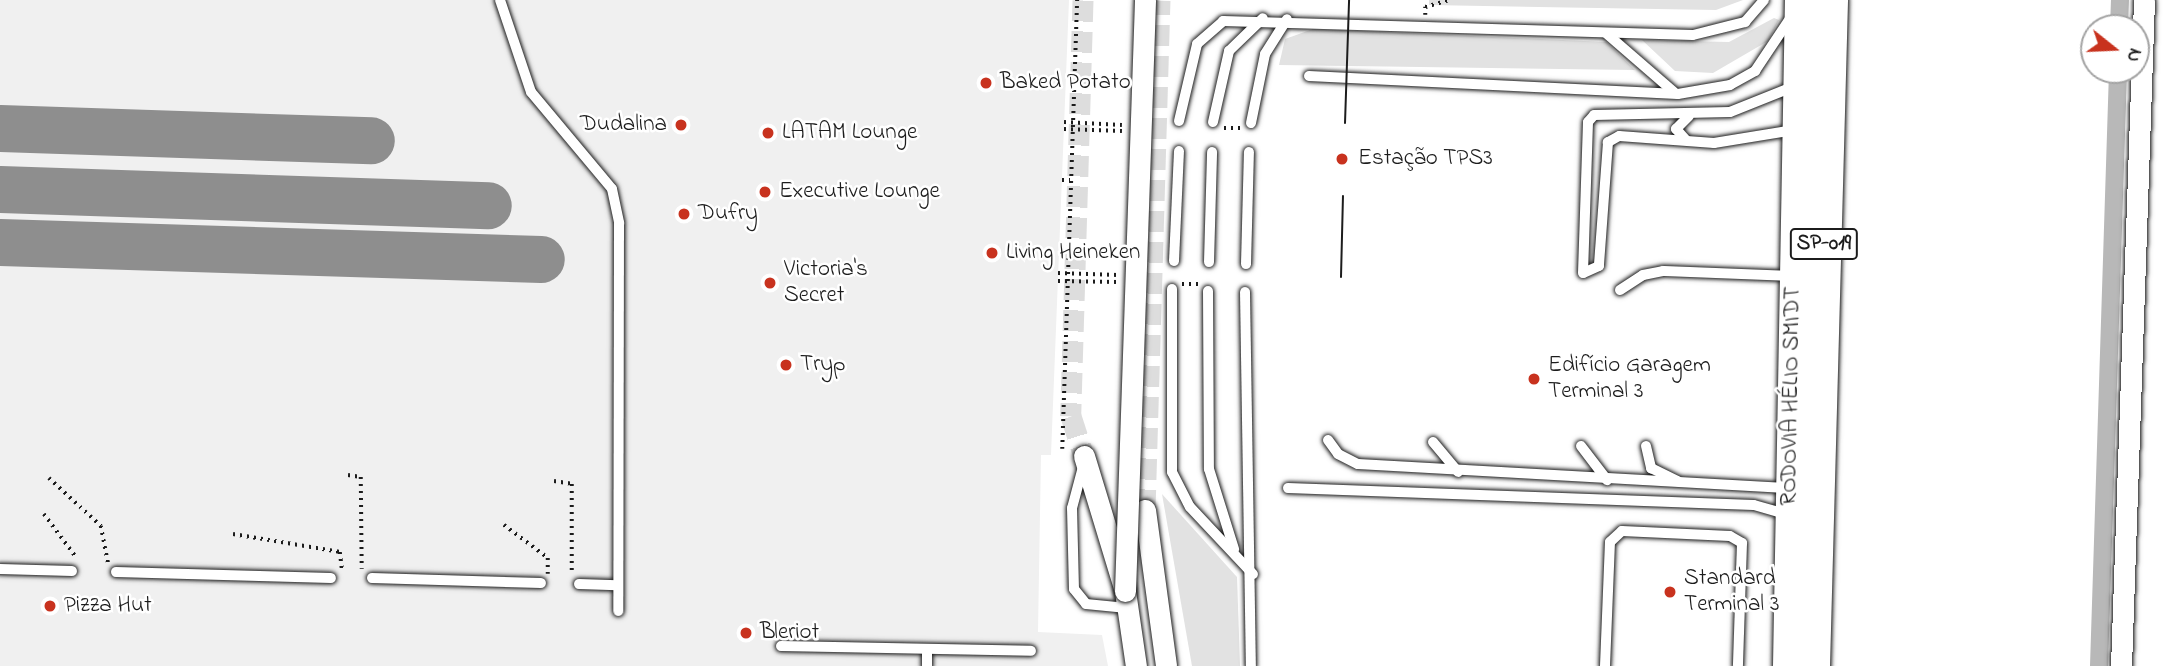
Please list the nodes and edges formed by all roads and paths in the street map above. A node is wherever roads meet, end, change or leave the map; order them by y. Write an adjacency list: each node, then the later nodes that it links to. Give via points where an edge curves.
1 (500, 0): 73 (lane, via 531,92 612,188 619,223)
2 (1077, 0): 20 (path)
3 (1145, 0): 26 (street, bridge)
4 (1449, 0): 12 (path, via 1425,7)
5 (1764, 0): 13 (lane, via 1745,22 1722,31)
6 (1794, 0): 16 (lane, via 1784,34 1755,71 1730,85)
7 (1801, 0): 15 (main road, RODOVIA HÉLIO SMIDT / SP-019)
8 (1832, 0): 37 (main road, RODOVIA HÉLIO SMIDT / SP-019)
9 (2144, 0): 88 (street)
10 (1263, 18): 11 (lane); 18 (lane, via 1223,21 1197,44); 21 (lane, via 1228,51)
11 (1287, 19): 12 (lane); 22 (lane, via 1265,54)
12 (1424, 25): 13 (lane)
13 (1607, 34): 16 (lane, via 1638,66)
14 (1309, 76): 16 (lane)
15 (1803, 81): 17 (lane, via 1755,106); 24 (main road, RODOVIA HÉLIO SMIDT / SP-019)
16 (1678, 94)
17 (1692, 115): 27 (lane, via 1676,129); 27 (lane, via 1601,112 1588,122 1583,273 1599,265 1608,142 1619,136)
18 (1180, 121)
19 (1064, 122): 20 (path)
20 (1072, 122): 23 (path); 32 (path)
21 (1213, 122)
22 (1251, 122)
23 (1089, 123)
24 (1801, 128): 27 (lane, via 1745,141); 37 (main road, RODOVIA HÉLIO SMIDT / SP-019)
25 (1064, 129): 26 (path, bridge)
26 (1138, 132): 38 (street, bridge)
27 (1690, 141)
28 (1179, 151): 33 (lane)
29 (1212, 152): 34 (lane)
30 (1249, 152): 35 (lane)
31 (1062, 180): 32 (path)
32 (1070, 180): 40 (path)
33 (1174, 261)
34 (1209, 262)
35 (1246, 264)
36 (1058, 273): 38 (path)
37 (1808, 277): 42 (lane, via 1663,271 1643,275); 58 (main road, RODOVIA HÉLIO SMIDT / SP-019)
38 (1129, 279): 40 (path); 74 (street, bridge)
39 (1058, 281): 40 (path)
40 (1066, 281): 49 (path)
41 (1172, 289): 63 (lane, via 1172,472 1182,496)
42 (1620, 290)
43 (1208, 291): 63 (lane, via 1209,470)
44 (1245, 292): 67 (lane)
45 (1328, 440): 51 (lane, via 1338,454 1358,464)
46 (1433, 442): 51 (lane)
47 (1581, 446): 54 (lane)
48 (1646, 446): 56 (lane, via 1651,468)
49 (1062, 449)
50 (1085, 458): 74 (street); 74 (lane, via 1072,500 1074,589 1086,604)
51 (1458, 472): 54 (lane)
52 (348, 475): 69 (path, via 361,477)
53 (49, 478): 66 (path, via 101,526)
54 (1607, 480): 56 (lane)
55 (554, 481): 72 (path, via 572,484)
56 (1696, 486): 58 (lane)
57 (1289, 488): 58 (lane, via 1754,505)
58 (1799, 497): 86 (main road, RODOVIA HÉLIO SMIDT / SP-019); 87 (main road, RODOVIA HÉLIO SMIDT / SP-019)
59 (1145, 510): 76 (street)
60 (44, 514): 64 (path)
61 (504, 525): 71 (path, via 548,558)
62 (233, 534): 68 (path, via 340,552)
63 (1236, 555): 67 (lane)
64 (75, 566): 65 (lane)
65 (0, 569)
66 (113, 572): 68 (lane)
67 (1253, 574): 83 (lane)
68 (337, 578)
69 (367, 578): 71 (lane)
70 (1144, 581): 76 (lane)
71 (544, 583)
72 (575, 584): 73 (lane)
73 (617, 585): 75 (lane)
74 (1126, 600): 81 (street)
75 (618, 611)
76 (1157, 622): 82 (street)
77 (781, 646): 78 (lane)
78 (927, 651): 79 (lane); 80 (lane)
79 (1031, 651)
80 (926, 666)
81 (1136, 666)
82 (1166, 666)
83 (1251, 666)
84 (1605, 666): 85 (lane, via 1610,542 1622,531 1730,536 1742,543)
85 (1738, 666)
86 (1789, 666)
87 (1814, 666)
88 (2121, 666)

